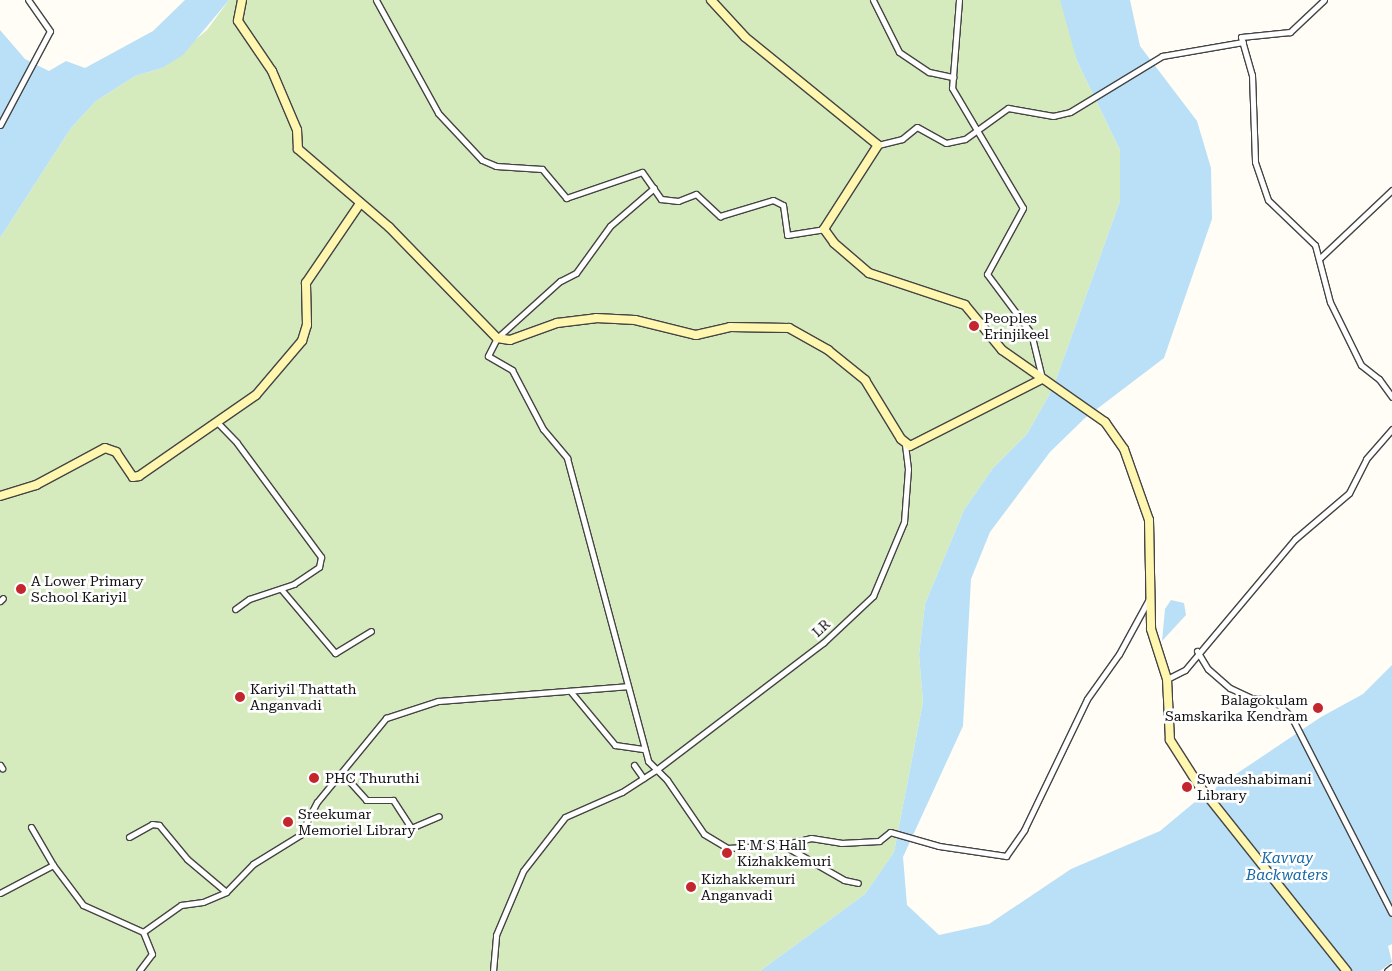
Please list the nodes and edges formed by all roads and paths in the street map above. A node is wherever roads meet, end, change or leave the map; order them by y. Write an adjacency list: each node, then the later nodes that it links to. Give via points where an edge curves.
1 (28, 0): 10 (street, via 50,26)
2 (242, 0): 15 (street, via 238,21 272,71 297,130 298,149)
3 (376, 0): 13 (street, via 438,113 473,154 496,166 542,169 566,198 642,172)
4 (711, 0): 12 (street, via 745,37)
5 (873, 0): 9 (street, via 899,52 929,72)
6 (959, 0): 9 (street)
7 (1324, 0): 8 (street, via 1290,32 1249,34 1241,37)
8 (1242, 42): 11 (street, via 1162,56 1099,96 1053,116 1008,108); 17 (street, via 1252,75 1251,102 1257,127 1253,153 1259,184 1268,200 1304,232)
9 (953, 77): 11 (street, via 952,88)
10 (0, 125)
11 (976, 131): 12 (street, via 946,143 917,126 902,139); 19 (street, via 1023,208 987,274 1031,333)
12 (878, 145): 16 (street)
13 (654, 188): 16 (street, via 668,201 696,194 720,216 773,200 783,205 787,235); 18 (street, via 610,226 576,273 560,280)
14 (1392, 190): 17 (street)
15 (359, 206): 18 (street, via 389,227); 21 (street, via 306,283 307,325 302,341 256,395)
16 (824, 229): 19 (street, via 870,273 965,305 996,345)
17 (1320, 258): 20 (street, via 1320,274 1354,354)
18 (497, 338): 23 (street, via 510,340 557,323 596,318 635,320 696,334 730,327 788,328 828,350 865,380); 31 (street, via 488,356 512,370 543,429 567,458 601,572)
19 (1042, 379): 23 (street); 26 (street, via 1105,422 1124,449 1146,507)
20 (1392, 397)
21 (216, 421): 24 (street, via 139,476 133,477 116,452 105,448 36,484); 25 (street, via 237,443 321,557 319,567)
22 (1392, 429): 29 (street, via 1366,459 1349,492 1296,539)
23 (905, 445): 35 (street, LR, via 908,470 904,522 873,596 823,643)
24 (0, 496)
25 (281, 589): 27 (street, via 248,599); 28 (street, via 336,653)
26 (1148, 598): 30 (street, via 1158,658); 41 (street, via 1119,654 1087,699 1024,830 1006,856 939,846 890,832 879,841 841,843 811,838)
27 (235, 609)
28 (371, 631)
29 (1197, 651): 30 (street, via 1185,670); 46 (street, via 1208,669 1230,688 1251,698 1273,700 1291,716)
30 (1167, 679): 51 (street, via 1170,740 1198,784)
31 (627, 686): 32 (street); 33 (street)
32 (571, 692): 33 (street, via 615,745); 36 (street, via 491,696 416,706 386,718)
33 (645, 749): 35 (street)
34 (634, 765): 37 (street)
35 (656, 770): 37 (street, LR); 41 (street, via 692,821 727,848)
36 (342, 773): 38 (street, via 366,800 374,804 393,800 411,828); 44 (street, via 317,802 300,834 253,864)
37 (643, 778): 50 (street, LR, via 565,817 546,839 523,871 496,935)
38 (439, 816)
39 (31, 827): 42 (street)
40 (130, 837): 44 (street, via 152,824 159,826 187,859)
41 (783, 845): 43 (street, via 844,880)
42 (53, 865): 45 (street); 47 (street, via 83,905)
43 (858, 883)
44 (226, 892): 47 (street, via 204,902 181,905)
45 (0, 893)
46 (1392, 913)
47 (143, 932): 49 (street, via 152,954)
48 (1392, 967): 52 (street)
49 (139, 971)
50 (493, 971)
51 (1347, 971)
52 (1387, 971)

